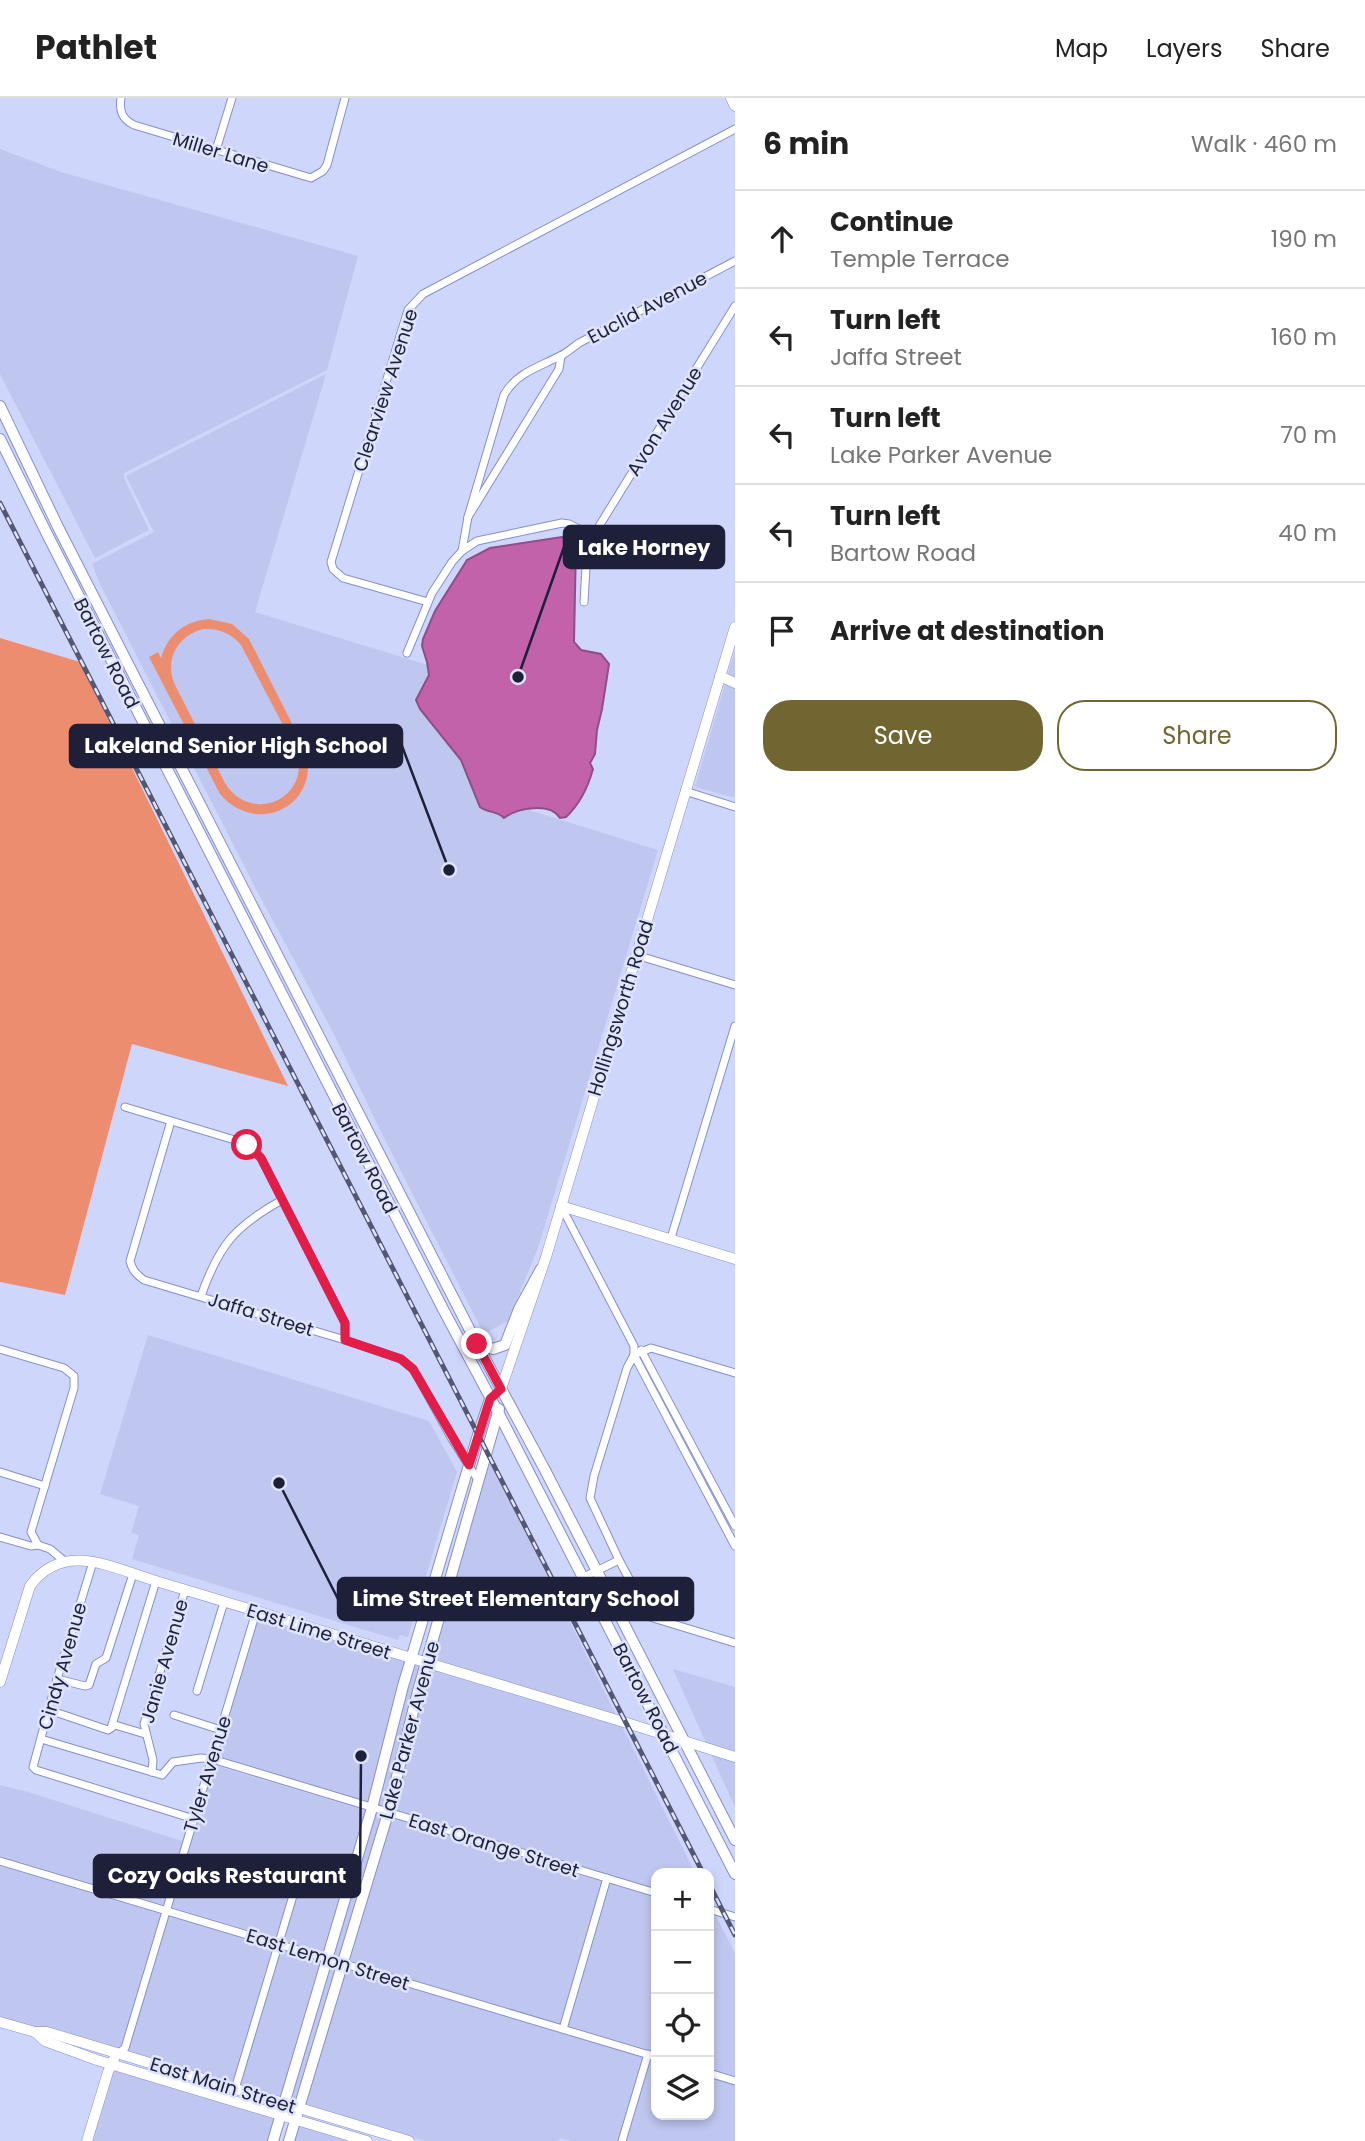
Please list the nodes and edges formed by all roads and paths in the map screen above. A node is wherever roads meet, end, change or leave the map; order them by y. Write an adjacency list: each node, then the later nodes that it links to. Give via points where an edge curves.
1 (121, 98): 7 (street, Miller Lane, via 124,118 134,125)
2 (232, 98): 7 (street)
3 (345, 98): 7 (street, Miller Lane, via 327,165 311,178)
4 (731, 98): 5 (street)
5 (735, 106)
6 (735, 129): 19 (street, Clearview Avenue, via 424,294 408,310 331,562 343,578)
7 (216, 150)
8 (735, 261): 9 (street, Euclid Avenue)
9 (726, 265): 10 (street); 12 (street, Euclid Avenue)
10 (735, 269)
11 (735, 306): 16 (street, Avon Avenue)
12 (561, 356): 15 (street, Euclid Avenue, via 559,369); 15 (street, Euclid Avenue, via 509,385)
13 (0, 406): 26 (main road, Bartow Road)
14 (0, 439): 27 (main road, Bartow Road)
15 (468, 517): 17 (street, Euclid Avenue)
16 (593, 536): 17 (street, via 562,523 477,541); 18 (street, Avon Avenue, via 587,550)
17 (462, 551): 19 (street)
18 (584, 601)
19 (428, 602): 21 (street)
20 (735, 627): 22 (street, Hollingsworth Road)
21 (407, 653)
22 (720, 676): 23 (street); 24 (street, Hollingsworth Road)
23 (735, 683)
24 (685, 791): 25 (street); 28 (street, Hollingsworth Road)
25 (735, 807)
26 (260, 921): 27 (street); 40 (main road, Bartow Road)
27 (248, 928): 46 (main road, Bartow Road)
28 (636, 955): 29 (street); 34 (street, Hollingsworth Road)
29 (735, 985)
30 (735, 1026): 35 (street)
31 (125, 1107): 32 (street)
32 (171, 1121): 33 (street, via 253,1148); 38 (street, Jaffa Street, via 130,1261 144,1280)
33 (282, 1200): 38 (street, via 258,1213 231,1237); 39 (street, via 345,1323)
34 (561, 1206): 35 (street); 37 (street, Hollingsworth Road); 43 (street)
35 (671, 1238): 36 (street)
36 (735, 1259)
37 (541, 1269): 40 (main road, via 505,1345 493,1349); 45 (street, Hollingsworth Road)
38 (201, 1296): 39 (street, Jaffa Street)
39 (345, 1340): 50 (street, Jaffa Street, via 401,1359 413,1369)
40 (477, 1344): 45 (main road, Bartow Road)
41 (0, 1349): 53 (street, via 64,1368 74,1376)
42 (643, 1350): 43 (street); 44 (street, via 652,1348); 48 (street)
43 (634, 1351): 49 (street); 59 (street, via 590,1496)
44 (735, 1373)
45 (501, 1389): 46 (main road); 47 (main road, Lake Parker Avenue); 61 (main road, Bartow Road)
46 (490, 1399): 47 (main road, Bartow Road); 50 (main road, Lake Parker Avenue)
47 (498, 1412): 52 (main road, Lake Parker Avenue); 63 (main road, Bartow Road)
48 (696, 1451): 49 (street); 54 (street)
49 (687, 1456): 57 (street)
50 (469, 1465): 52 (street, Jaffa Street); 69 (main road, Lake Parker Avenue)
51 (0, 1472): 53 (street)
52 (478, 1480): 70 (main road, Lake Parker Avenue)
53 (45, 1486): 56 (street, via 31,1532)
54 (735, 1526)
55 (0, 1537): 56 (street)
56 (38, 1545): 58 (street)
57 (735, 1546)
58 (63, 1560): 60 (street, East Lime Street); 72 (street, via 30,1586)
59 (619, 1560): 61 (street); 68 (street, via 650,1614)
60 (93, 1562): 62 (street, East Lime Street); 71 (street, Cindy Avenue)
61 (598, 1571): 63 (street); 81 (main road, Bartow Road)
62 (133, 1574): 64 (street, East Lime Street); 71 (street, via 106,1658 96,1664 89,1685)
63 (584, 1577): 79 (main road, Bartow Road)
64 (156, 1581): 65 (street, East Lime Street); 76 (street)
65 (185, 1590): 66 (street, East Lime Street); 78 (street, Janie Avenue, via 144,1724)
66 (224, 1602): 67 (street, East Lime Street); 73 (street)
67 (256, 1612): 69 (street, East Lime Street); 77 (street, Tyler Avenue)
68 (735, 1643)
69 (411, 1658): 70 (street, East Lime Street); 85 (main road, Lake Parker Avenue)
70 (426, 1663): 79 (street, East Lime Street); 86 (main road, Lake Parker Avenue)
71 (57, 1679): 74 (street, Cindy Avenue)
72 (0, 1682)
73 (197, 1691)
74 (49, 1710): 76 (street); 80 (street, Cindy Avenue)
75 (174, 1715): 77 (street)
76 (111, 1728): 78 (street)
77 (221, 1730): 83 (street, Tyler Avenue)
78 (145, 1734): 84 (street, Janie Avenue)
79 (665, 1735): 81 (street, East Lime Street); 91 (main road, Bartow Road)
80 (41, 1739): 84 (street); 87 (street, Cindy Avenue, via 36,1770)
81 (685, 1742): 82 (street, East Lime Street); 88 (main road, Bartow Road)
82 (735, 1757)
83 (212, 1759): 84 (street, via 173,1762 162,1775); 85 (street, East Orange Street); 87 (street, Tyler Avenue)
84 (152, 1772)
85 (372, 1808): 86 (street, East Orange Street); 98 (main road, Lake Parker Avenue)
86 (388, 1813): 92 (street, East Orange Street); 99 (main road, Lake Parker Avenue)
87 (194, 1819): 94 (street, Tyler Avenue)
88 (735, 1840)
89 (0, 1861): 94 (street, East Lemon Street)
90 (301, 1869): 97 (street)
91 (735, 1874)
92 (607, 1878): 93 (street, East Orange Street); 101 (street)
93 (651, 1891)
94 (166, 1911): 97 (street, East Lemon Street); 103 (street, Tyler Avenue, via 125,2048)
95 (714, 1911): 96 (street)
96 (735, 1917)
97 (278, 1944): 98 (street, East Lemon Street); 109 (street)
98 (328, 1958): 99 (street, East Lemon Street); 110 (main road, Lake Parker Avenue)
99 (343, 1963): 101 (street, East Lemon Street); 111 (main road, Lake Parker Avenue)
100 (0, 2022): 102 (street, East Main Street)
101 (563, 2029): 104 (street, East Lemon Street)
102 (35, 2032): 103 (street, East Main Street); 106 (street, East Main Street, via 45,2041)
103 (118, 2054): 106 (street); 109 (street, East Main Street)
104 (648, 2054): 105 (street, East Lemon Street); 117 (street)
105 (651, 2055)
106 (111, 2063): 110 (street, East Main Street); 112 (street)
107 (714, 2075): 108 (street)
108 (735, 2081)
109 (235, 2089): 110 (street, East Main Street)
110 (283, 2109): 111 (street, East Main Street); 113 (main road, Lake Parker Avenue)
111 (298, 2114): 114 (main road, Lake Parker Avenue); 115 (street, East Main Street); 116 (street, East Main Street)
112 (87, 2141)
113 (273, 2141)
114 (289, 2141)
115 (368, 2141)
116 (409, 2141)
117 (622, 2141)

